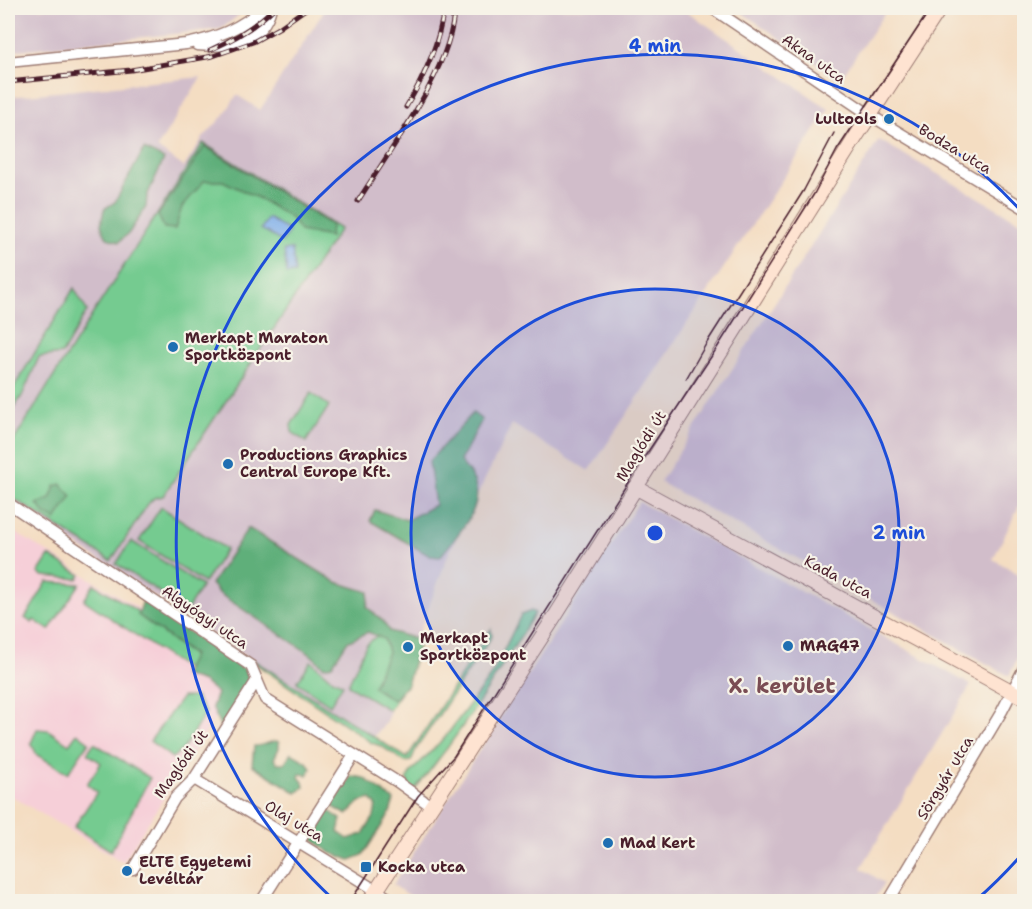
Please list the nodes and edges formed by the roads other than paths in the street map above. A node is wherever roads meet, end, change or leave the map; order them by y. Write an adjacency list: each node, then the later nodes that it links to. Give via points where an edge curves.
1 (263, 8): 5 (street, via 232,31)
2 (271, 8): 5 (street, via 265,24 242,42 216,47)
3 (712, 8): 7 (street, Akna utca)
4 (940, 8): 7 (street, Maglódi út)
5 (186, 44): 6 (street)
6 (8, 62)
7 (870, 115): 8 (street, Bodza utca); 9 (street, Maglódi út)
8 (1024, 208)
9 (635, 487): 13 (street, Kada utca); 16 (street, Maglódi út)
10 (8, 503): 12 (street, Algyógyi utca, via 251,666)
11 (1024, 668): 13 (street, Sörgyár utca)
12 (257, 681): 14 (street, Algyógyi utca, via 265,699); 15 (street, Maglódi út)
13 (1019, 694): 22 (street, Sörgyár utca)
14 (354, 755): 16 (street, Algyógyi utca); 17 (street)
15 (194, 779): 17 (street, Olaj utca); 18 (street, Maglódi út, via 176,798)
16 (431, 806): 19 (street, Maglódi út)
17 (298, 841): 19 (street, Olaj utca); 20 (street)
18 (133, 869)
19 (373, 896): 21 (street)
20 (261, 902)
21 (395, 902)
22 (888, 902)

